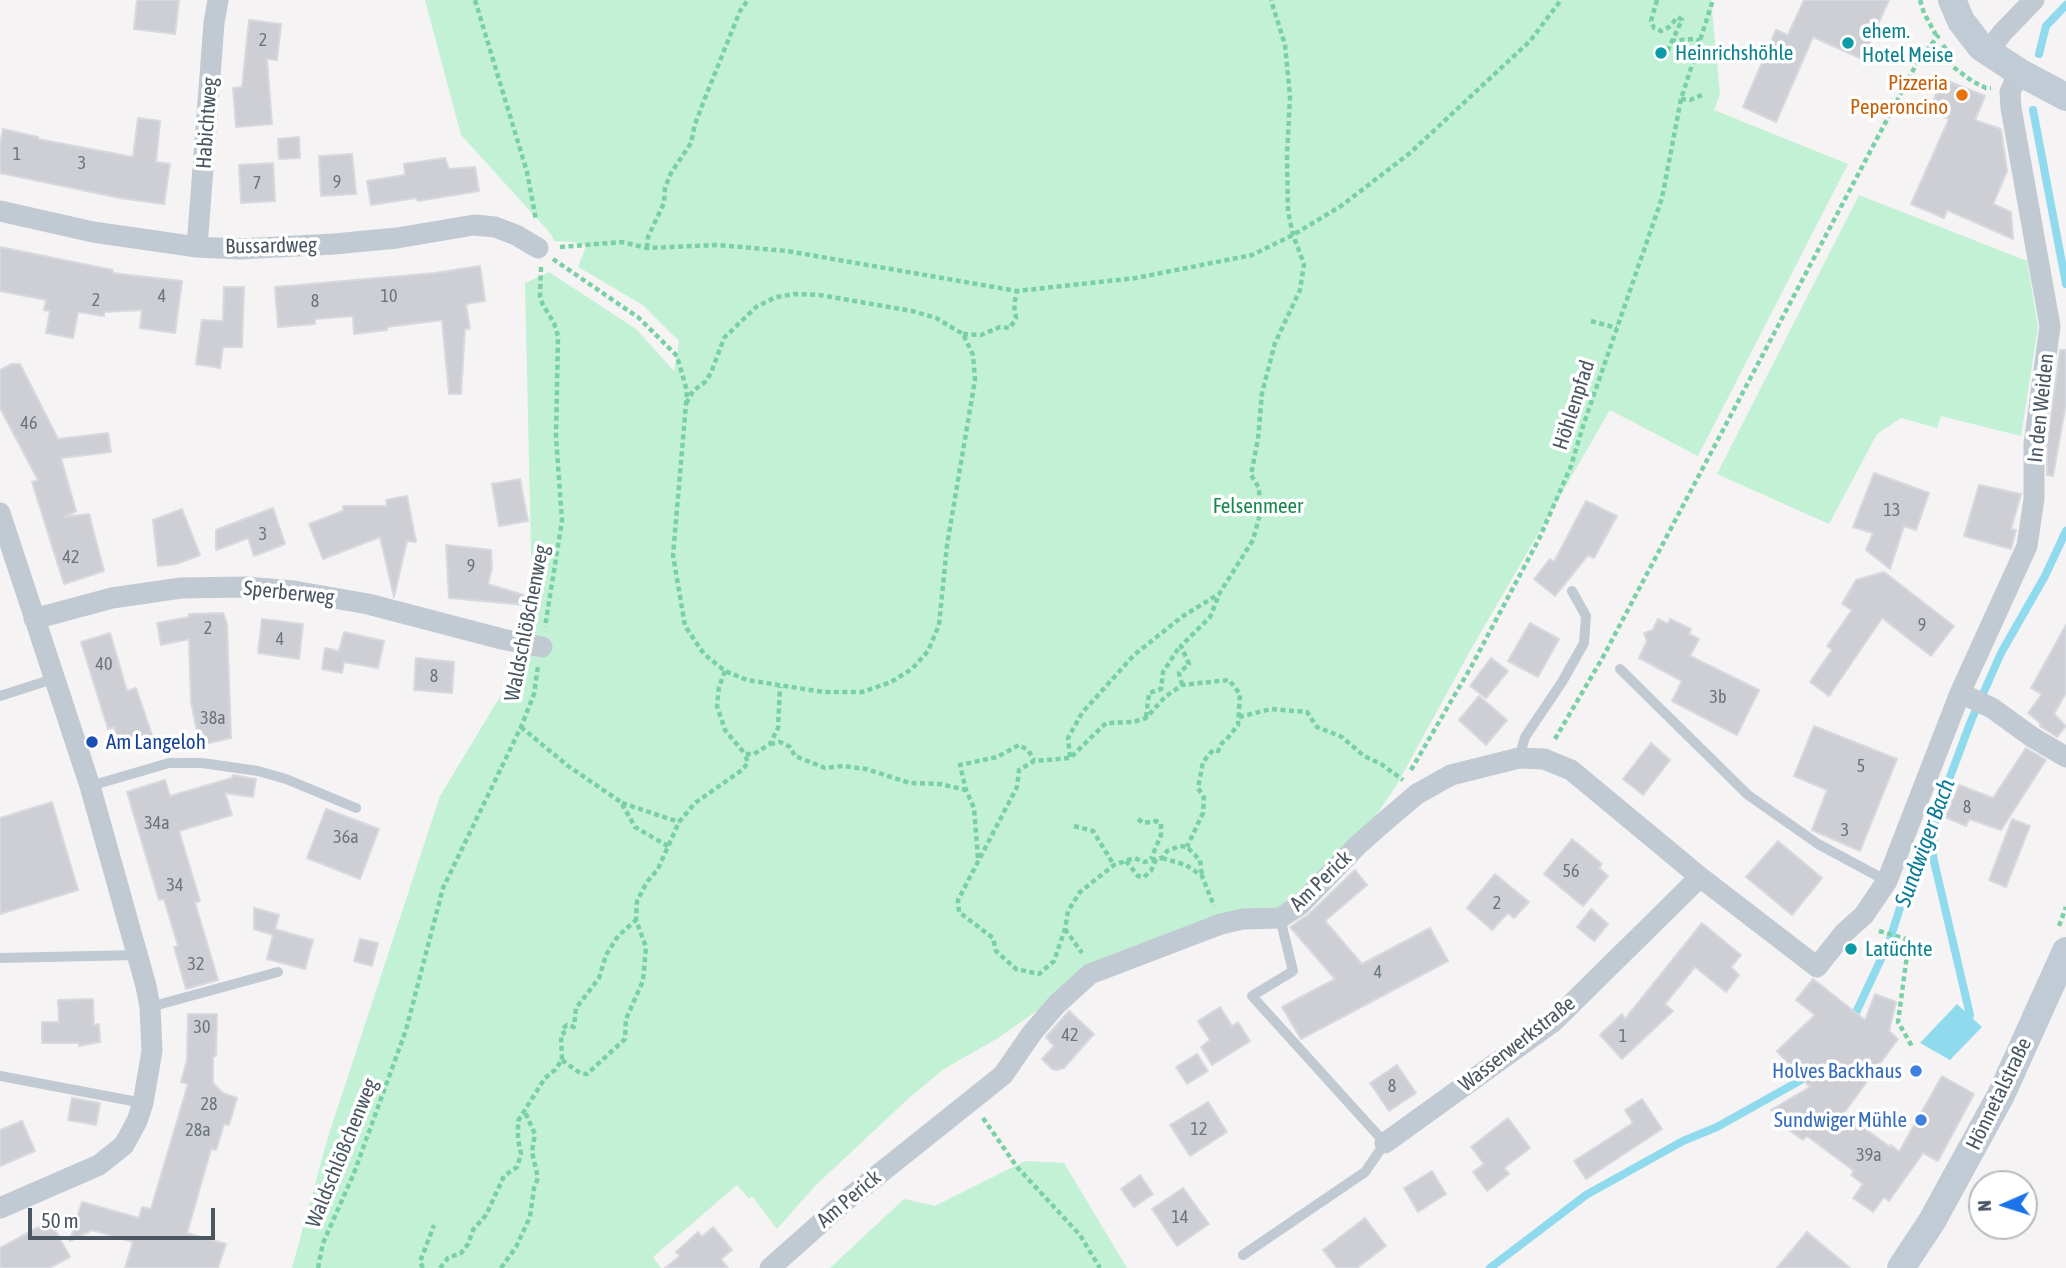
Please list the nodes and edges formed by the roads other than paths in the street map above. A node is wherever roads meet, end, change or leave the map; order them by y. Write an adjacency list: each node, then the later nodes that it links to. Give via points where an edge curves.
1 (218, 0): 8 (street, Habichtweg)
2 (2034, 0): 4 (street)
3 (1956, 11): 4 (main road)
4 (1988, 52): 5 (main road)
5 (2018, 72): 6 (main road); 16 (street, In den Weiden, via 2010,92 2011,108 2050,326 2034,444 2034,499 2027,546)
6 (2066, 97)
7 (0, 211): 8 (street, Bussardweg, via 93,232)
8 (197, 247): 9 (street, Bussardweg, via 334,244 474,225 495,227)
9 (538, 248)
10 (0, 513): 12 (street)
11 (1572, 591): 19 (lane, via 1586,616 1584,643 1525,737)
12 (34, 619): 13 (street, Sperberweg, via 112,598 181,588 245,587 368,604); 15 (street)
13 (542, 647)
14 (1620, 668): 23 (lane, via 1748,794 1818,844)
15 (53, 679): 17 (lane); 20 (street)
16 (1963, 695): 18 (street, via 1992,708); 23 (street, In den Weiden)
17 (0, 696)
18 (2066, 757)
19 (1519, 758): 22 (street, Am Perick, via 1544,759 1571,770); 24 (street, Am Perick, via 1451,775 1418,794 1358,845 1300,905)
20 (90, 786): 21 (lane, via 162,765 194,763 268,774); 26 (street)
21 (356, 808)
22 (1700, 877): 28 (street, Am Perick); 33 (street, Wasserwerkstraße, via 1553,1022)
23 (1887, 881): 28 (street, In den Weiden, via 1864,915)
24 (1280, 918): 33 (lane, via 1293,971 1252,996); 36 (street, Am Perick, via 1221,924 1090,974 1057,1003 1003,1075 849,1198)
25 (2066, 951): 37 (main road, Hönnetalstraße, via 2001,1095)
26 (138, 955): 27 (lane); 30 (street)
27 (0, 958)
28 (1817, 967)
29 (278, 972): 30 (lane)
30 (150, 1007): 32 (street, via 152,1051)
31 (0, 1076): 32 (lane)
32 (143, 1103): 34 (street, via 131,1133 112,1157)
33 (1385, 1143): 35 (lane, via 1365,1172)
34 (0, 1208)
35 (1242, 1255)
36 (770, 1268)
37 (1901, 1268)

